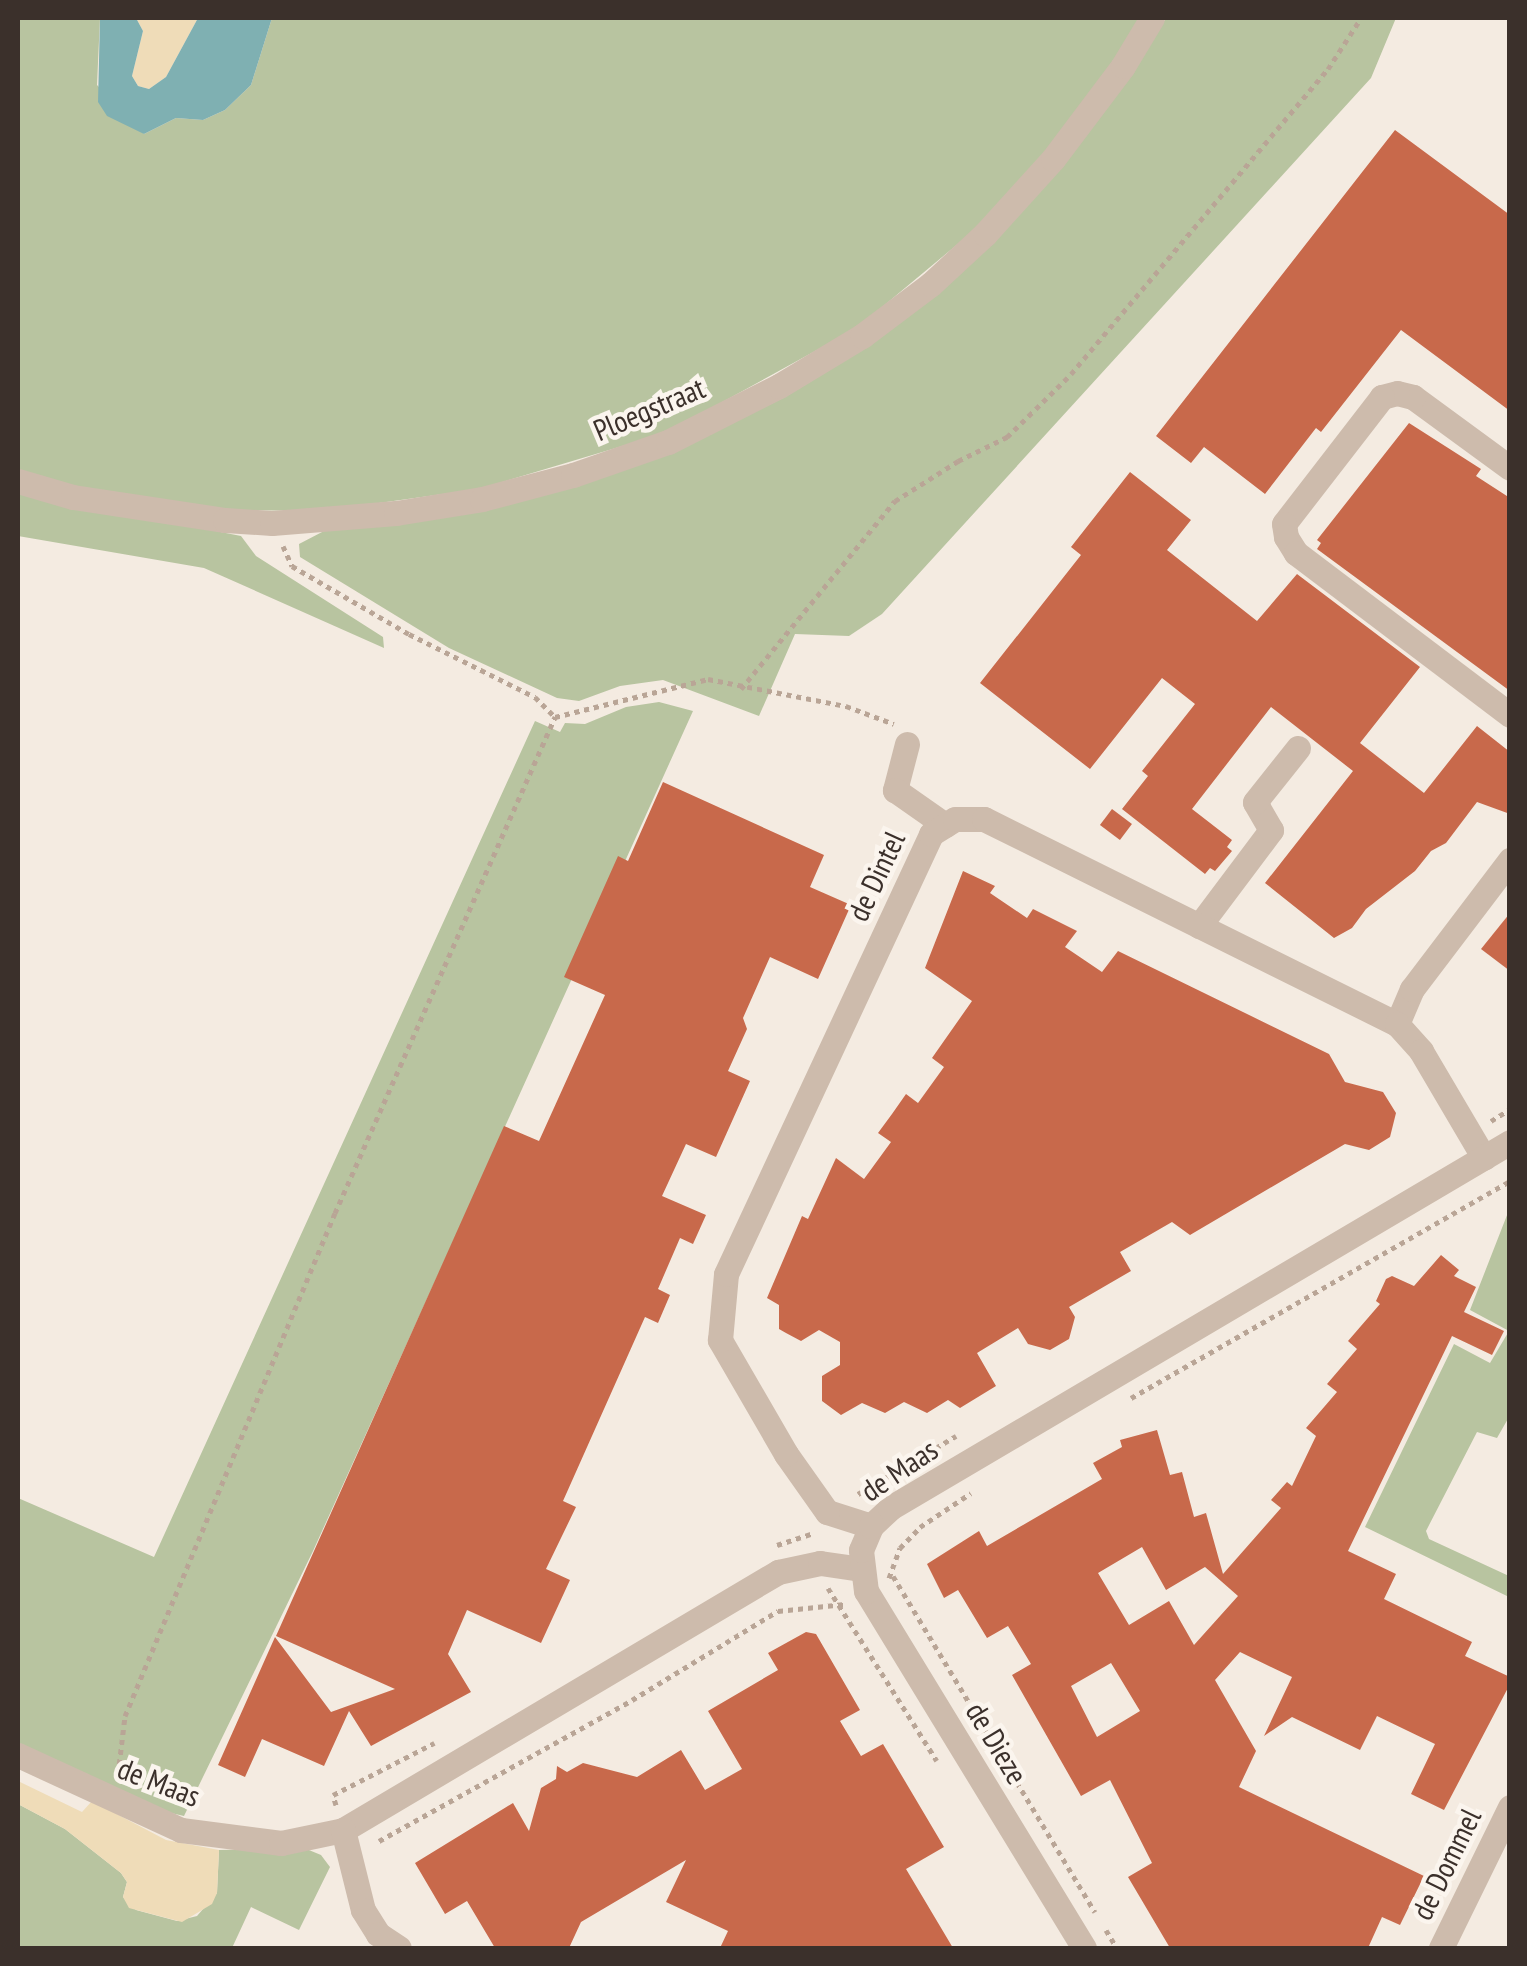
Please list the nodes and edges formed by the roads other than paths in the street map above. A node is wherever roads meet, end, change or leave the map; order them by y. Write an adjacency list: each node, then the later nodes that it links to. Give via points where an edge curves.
1 (1152, 18): 3 (street, Ploegstraat, via 1053,159 931,284 779,386 668,442 482,499 272,523 74,497)
2 (1510, 468): 4 (street, via 1414,397 1397,392 1382,397 1284,524 1296,553)
3 (18, 482)
4 (1510, 715)
5 (907, 744): 7 (street, via 896,790)
6 (1298, 748): 9 (street, via 1255,802 1271,830)
7 (946, 824): 9 (street, de Dintel, via 984,819); 13 (street, de Dintel, via 931,834 726,1274 720,1340 827,1512)
8 (1510, 860): 10 (street, via 1412,989)
9 (1199, 926): 10 (street, de Dintel)
10 (1397, 1024): 12 (street, de Dintel, via 1421,1051)
11 (1510, 1142): 12 (street, de Maas)
12 (1484, 1158): 13 (street, de Maas, via 890,1508)
13 (871, 1526): 14 (street, de Maas)
14 (861, 1570): 17 (street, de Maas, via 820,1563 778,1572); 19 (street, de Dieze, via 866,1591)
15 (18, 1755): 17 (street, de Maas, via 181,1830 281,1843)
16 (1510, 1807): 20 (street, de Dommel)
17 (343, 1830): 18 (street, via 362,1910 378,1934)
18 (399, 1948)
19 (1084, 1948)
20 (1442, 1948)

